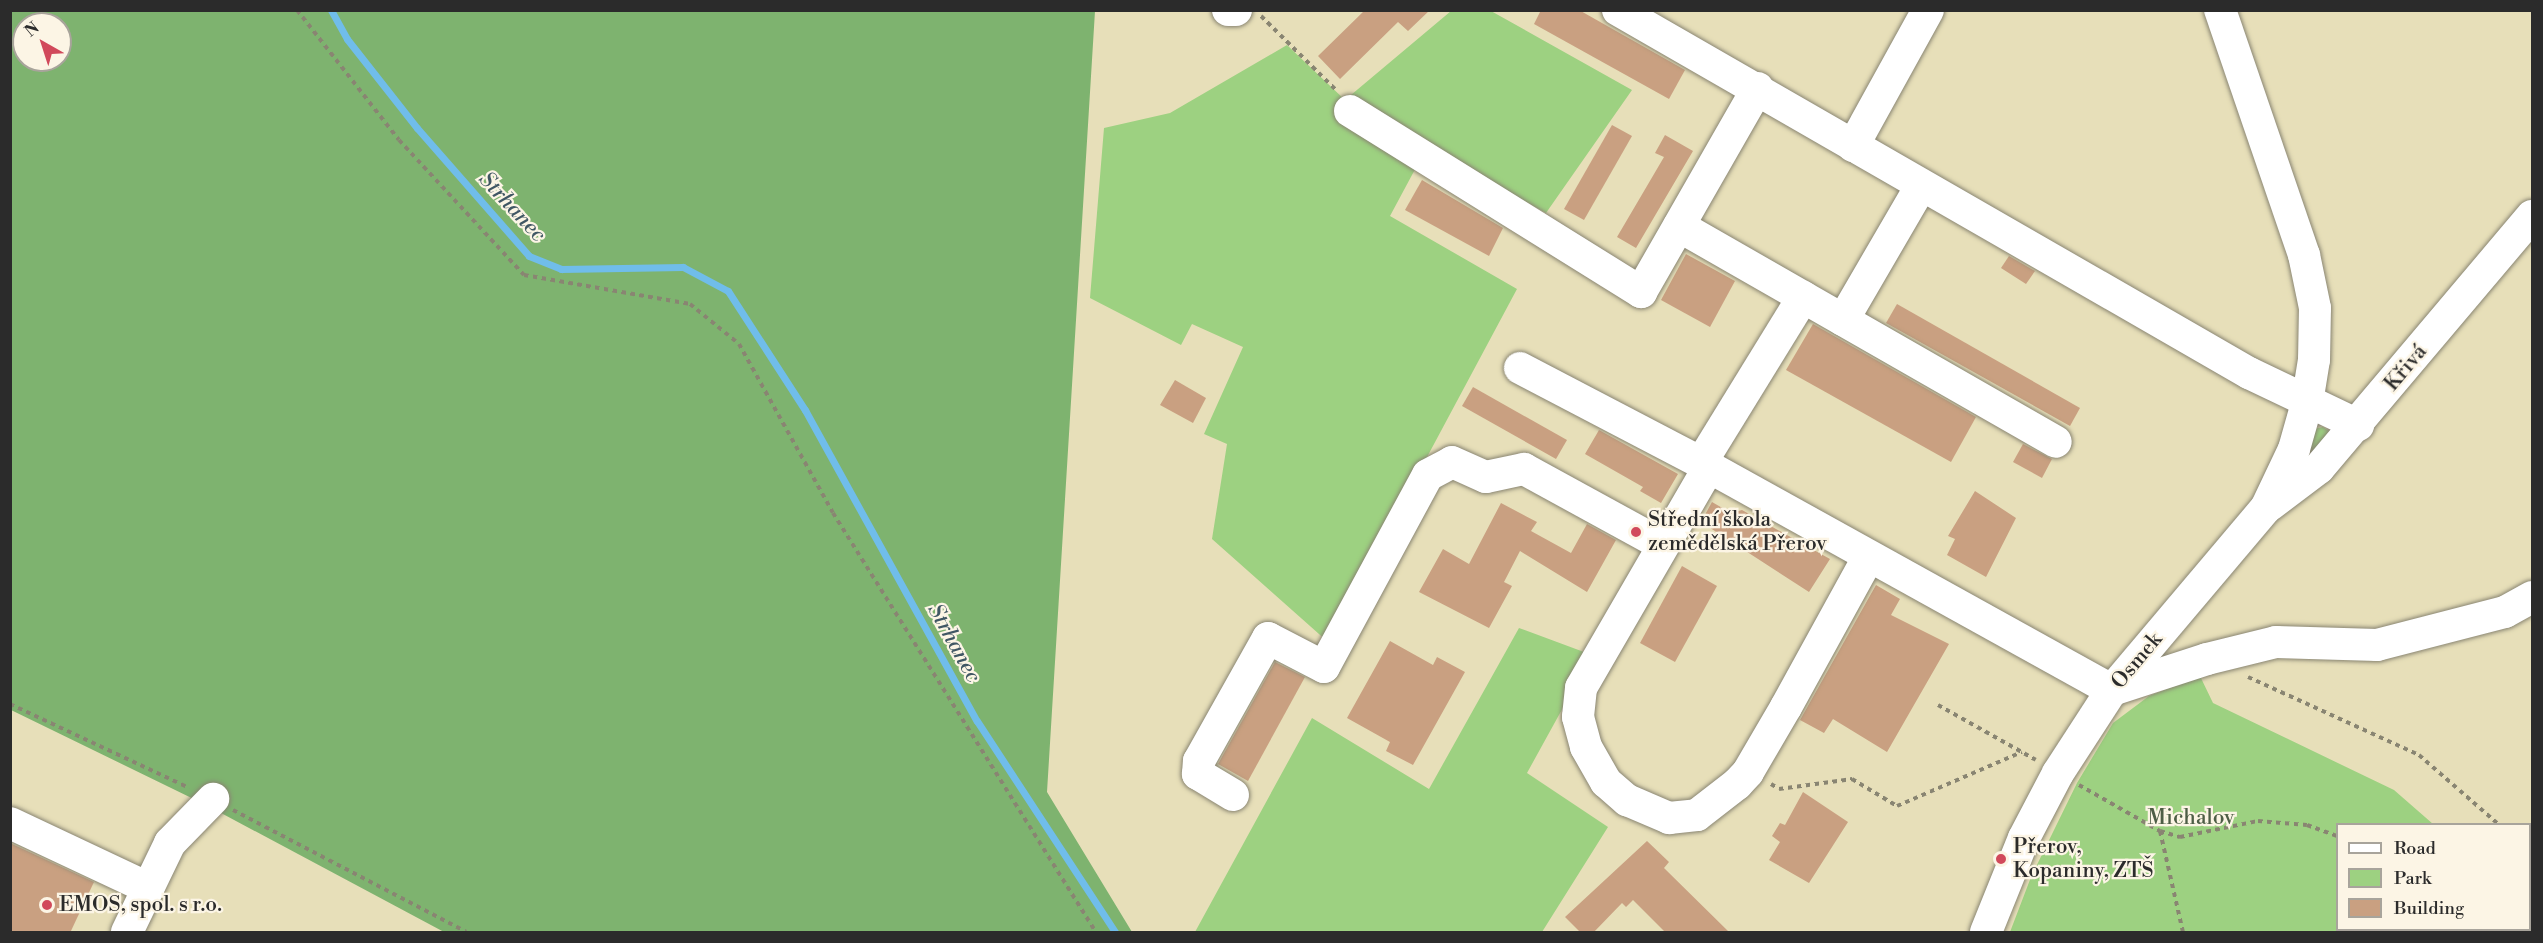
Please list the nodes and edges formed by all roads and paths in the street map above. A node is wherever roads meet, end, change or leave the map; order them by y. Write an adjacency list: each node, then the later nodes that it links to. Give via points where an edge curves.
1 (297, 10): 41 (path, via 399,140 524,275 690,304 739,344 833,513)
2 (1228, 10): 3 (street)
3 (1236, 10)
4 (1256, 10): 9 (path, via 1342,96)
5 (1618, 10): 8 (street)
6 (1928, 10): 10 (street)
7 (2220, 10): 17 (street, Osmek, via 2304,255 2315,308 2314,360)
8 (1758, 88): 10 (street); 13 (street)
9 (1350, 111): 13 (street, via 1641,292)
10 (1853, 146): 11 (street)
11 (1921, 186): 15 (street); 17 (street)
12 (2532, 216): 18 (street, Křivá)
13 (1679, 226): 14 (street)
14 (1803, 297): 15 (street); 20 (street)
15 (1843, 320): 19 (street)
16 (1520, 368): 20 (street)
17 (2307, 403): 18 (street); 21 (street, Osmek, via 2294,449)
18 (2358, 425): 21 (street, Křivá, via 2319,468)
19 (2056, 442)
20 (1705, 465): 22 (street); 23 (street)
21 (2266, 508): 26 (street, Osmek)
22 (1663, 545): 30 (street, via 1581,688 1578,717 1586,747 1606,782 1627,800 1669,818 1697,815); 32 (street, via 1524,469 1486,477 1452,462 1428,475 1324,667 1268,638 1199,761 1198,774)
23 (1868, 558): 26 (street); 30 (street)
24 (2532, 597): 25 (street, via 2505,612 2377,645 2276,642)
25 (2207, 659): 26 (street); 35 (path, via 2419,755)
26 (2112, 690): 31 (street, Osmek)
27 (10, 704): 33 (path)
28 (1938, 705): 29 (path)
29 (2022, 752): 30 (path, via 1897,806 1852,779 1779,789); 31 (path)
30 (1748, 772)
31 (2058, 773): 36 (path); 42 (street, Osmek, via 2024,837)
32 (1233, 795)
33 (213, 799): 38 (street, via 170,843); 40 (path)
34 (10, 823): 38 (street)
35 (2496, 823)
36 (2160, 831): 37 (path, via 2180,837 2258,820 2307,825); 43 (path)
37 (2336, 836)
38 (148, 888): 39 (street)
39 (127, 933)
40 (466, 933)
41 (1096, 933)
42 (1986, 933)
43 (2183, 933)

